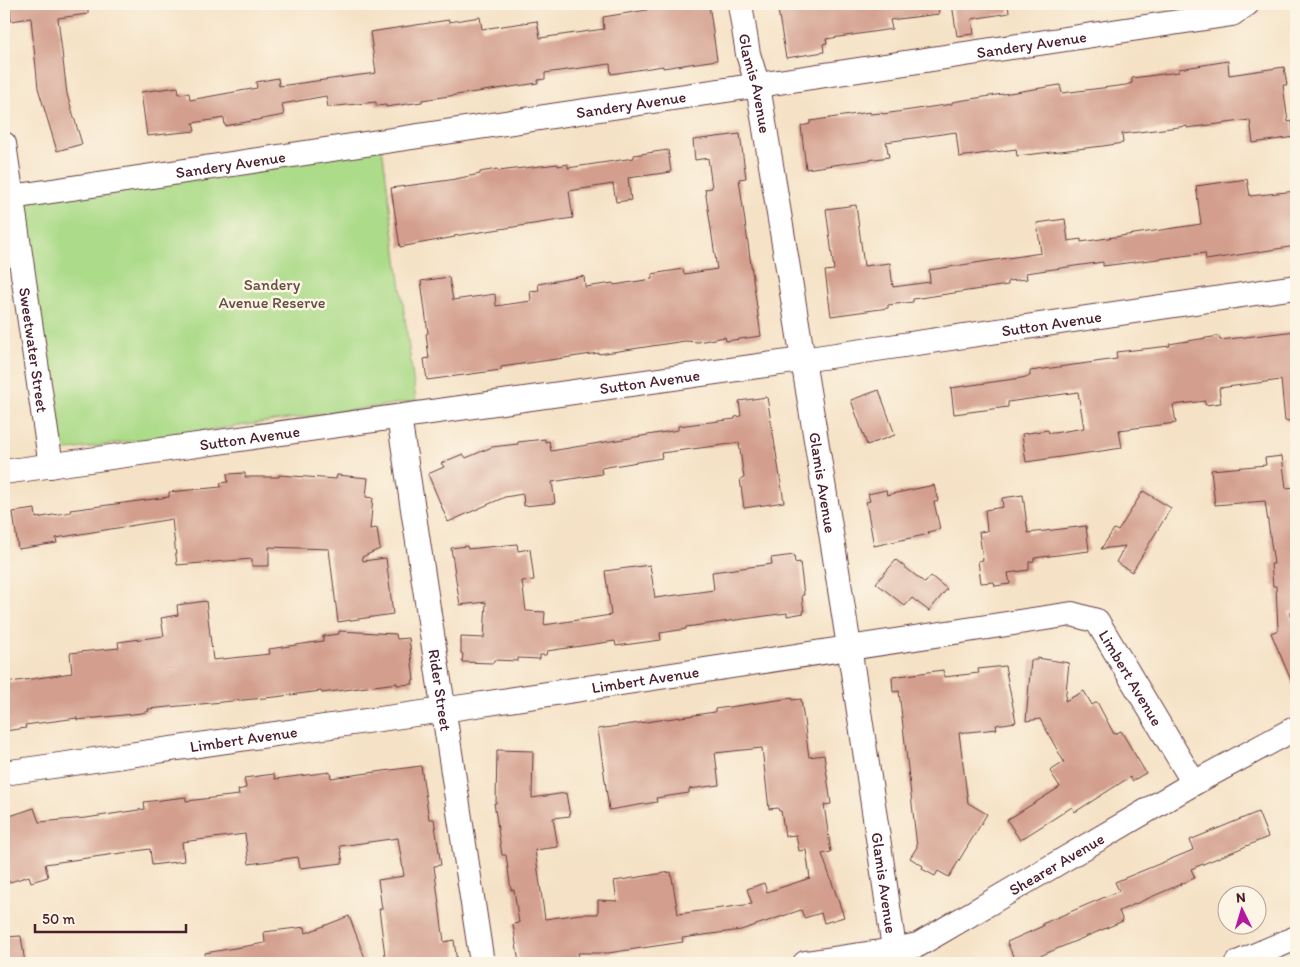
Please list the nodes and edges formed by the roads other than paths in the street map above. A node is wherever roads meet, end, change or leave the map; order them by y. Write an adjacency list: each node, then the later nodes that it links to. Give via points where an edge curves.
1 (740, 4): 3 (street, Glamis Avenue, via 748,54)
2 (1247, 4): 3 (street, Sandery Avenue, via 1232,14)
3 (758, 86): 5 (street, Sandery Avenue); 7 (street, Glamis Avenue)
4 (4, 144): 5 (street, Sweetwater Street)
5 (12, 198): 9 (street, Sweetwater Street)
6 (1296, 287): 7 (street, Sutton Avenue)
7 (803, 359): 8 (street, Sutton Avenue); 11 (street, Glamis Avenue)
8 (399, 417): 9 (street, Sutton Avenue); 12 (street, Rider Street)
9 (51, 466): 10 (street, Sutton Avenue)
10 (4, 472)
11 (848, 647): 12 (street, Limbert Avenue); 15 (street, Limbert Avenue, via 1072,614 1085,617 1097,622); 17 (street, Glamis Avenue)
12 (443, 710): 14 (street, Limbert Avenue); 18 (street, Rider Street)
13 (1296, 728): 15 (street, Shearer Avenue)
14 (4, 773)
15 (1194, 783): 17 (street, Shearer Avenue)
16 (1296, 938): 20 (street)
17 (895, 957): 19 (street, Shearer Avenue)
18 (482, 963)
19 (804, 963)
20 (1237, 963)

